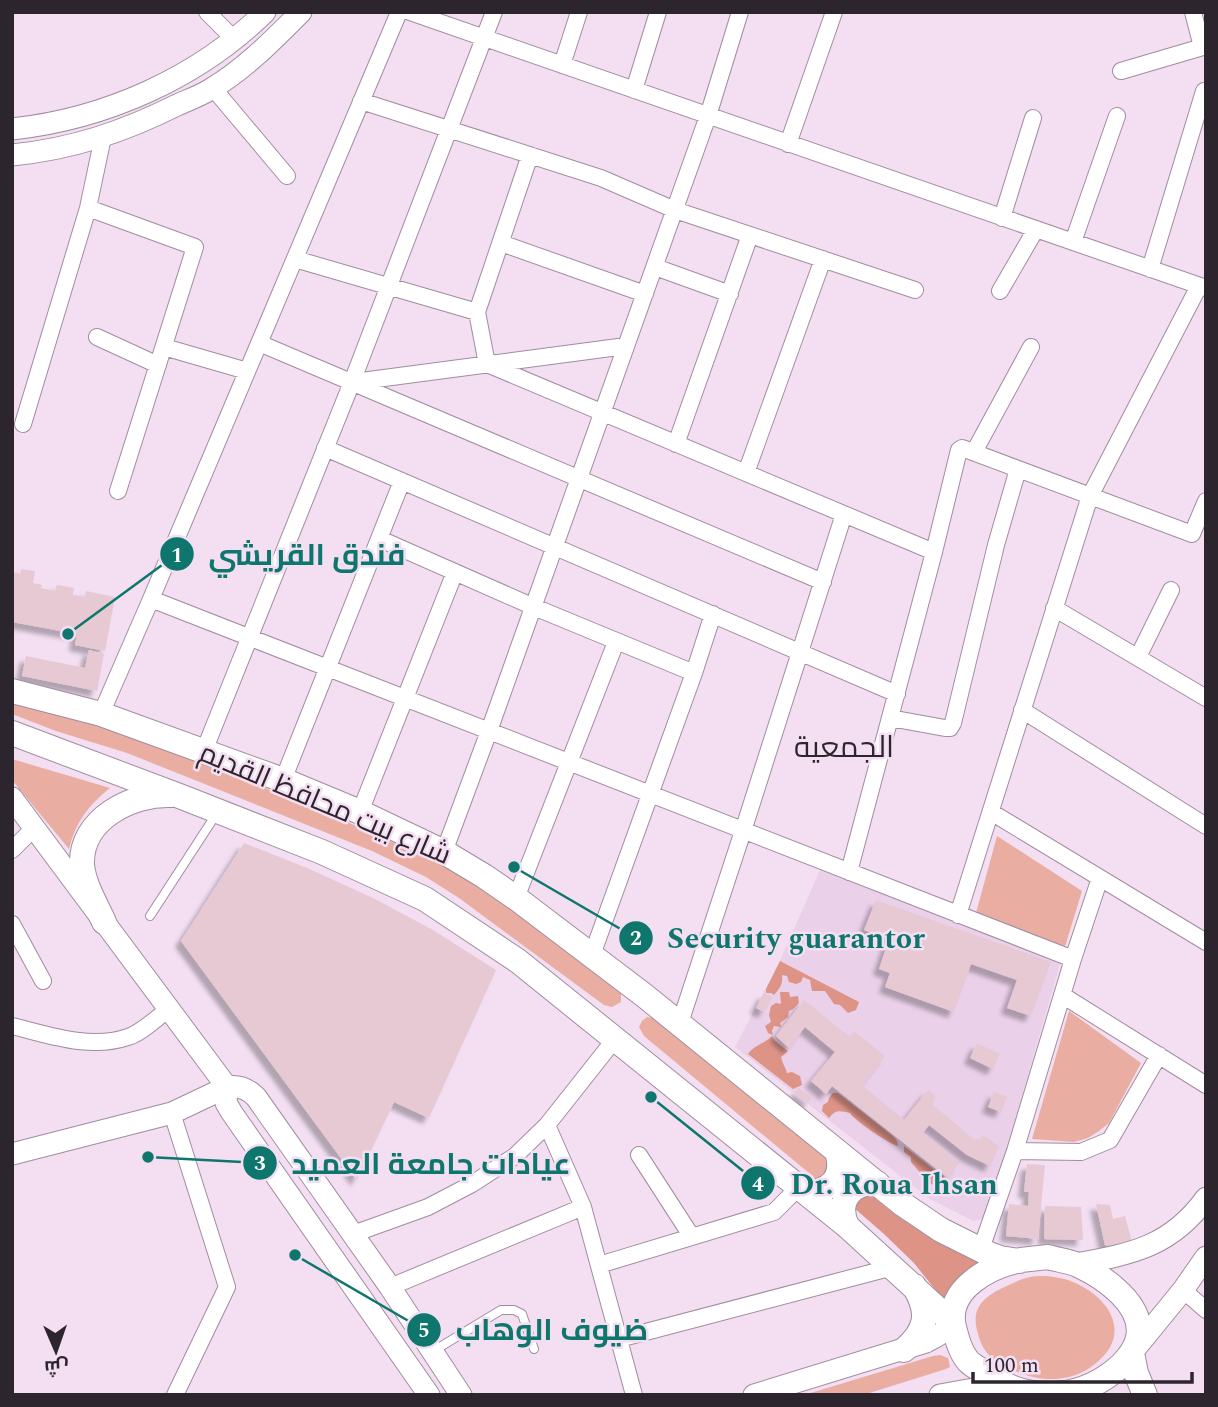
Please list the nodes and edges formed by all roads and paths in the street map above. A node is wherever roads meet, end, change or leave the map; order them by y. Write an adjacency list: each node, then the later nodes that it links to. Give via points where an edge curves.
1 (206, 12): 13 (street)
2 (265, 12): 13 (main road)
3 (301, 12): 17 (main road, via 261,52)
4 (399, 12): 20 (street)
5 (410, 12): 12 (street)
6 (494, 12): 12 (street)
7 (579, 12): 15 (street)
8 (658, 12): 18 (street)
9 (740, 12): 21 (street)
10 (834, 12): 27 (street)
11 (1193, 12): 14 (street)
12 (485, 37): 15 (street); 25 (street)
13 (234, 39): 24 (main road, via 148,92 68,121)
14 (1204, 46): 16 (street)
15 (562, 65): 18 (street)
16 (1121, 71)
17 (213, 88): 26 (main road); 30 (street)
18 (634, 90): 21 (street)
19 (1204, 91): 41 (street)
20 (361, 101): 25 (street); 38 (street)
21 (708, 116): 27 (street); 32 (street)
22 (1117, 116): 36 (street)
23 (1033, 118): 33 (street)
24 (12, 129)
25 (449, 129): 29 (street); 42 (street)
26 (103, 137): 28 (main road); 31 (street)
27 (788, 144): 33 (street)
28 (12, 155)
29 (530, 155): 32 (street, via 601,178); 37 (street)
30 (287, 176)
31 (89, 208): 52 (street, via 195,247); 59 (street)
32 (675, 211): 35 (street); 40 (street)
33 (1002, 218): 34 (street)
34 (1036, 229): 36 (street); 45 (street)
35 (750, 235): 39 (street); 47 (street)
36 (1073, 242): 41 (street)
37 (500, 243): 46 (street); 48 (street)
38 (295, 259): 42 (street); 50 (street)
39 (823, 259): 44 (street); 64 (street)
40 (655, 267): 46 (street); 47 (street)
41 (1150, 269): 43 (street)
42 (389, 286): 48 (street); 57 (street)
43 (1203, 287): 68 (street)
44 (915, 290)
45 (1000, 291)
46 (645, 294): 51 (street)
47 (730, 294): 60 (street)
48 (477, 312): 54 (street)
49 (97, 337): 55 (street)
50 (259, 343): 56 (street); 57 (street)
51 (626, 346): 54 (street); 58 (street)
52 (164, 347): 55 (street); 56 (street)
53 (1031, 347): 62 (street)
54 (487, 364): 57 (street); 58 (street)
55 (158, 365): 67 (street)
56 (247, 371): 77 (street)
57 (352, 382): 61 (street); 65 (street)
58 (603, 413): 60 (street); 65 (street)
59 (23, 424)
60 (676, 443): 64 (street)
61 (325, 449): 66 (street); 81 (street)
62 (974, 452): 63 (street); 73 (street, via 959,450)
63 (1018, 469): 68 (street); 93 (street, via 953,723 945,728)
64 (746, 473): 70 (street)
65 (579, 479): 72 (street); 75 (street)
66 (402, 481): 71 (street); 72 (street)
67 (118, 491)
68 (1090, 496): 69 (street, via 1192,534); 79 (street)
69 (1206, 501)
70 (844, 514): 73 (street); 75 (street)
71 (380, 538): 74 (street); 85 (street)
72 (555, 547): 78 (street); 80 (street)
73 (934, 552): 88 (street)
74 (455, 572): 78 (street); 90 (street)
75 (822, 582): 83 (street)
76 (1171, 590): 84 (street)
77 (151, 599): 81 (street); 92 (street)
78 (534, 607): 82 (street); 94 (street)
79 (1054, 608): 84 (street); 91 (street)
80 (713, 614): 83 (street); 86 (street)
81 (250, 638): 85 (street); 97 (street)
82 (617, 642): 86 (street); 99 (street)
83 (800, 652): 88 (street); 109 (street)
84 (1138, 657): 89 (street)
85 (328, 669): 90 (street); 100 (street)
86 (694, 673): 101 (street)
87 (12, 691): 92 (main road, شارع بيت محافظ القديم)
88 (897, 694): 93 (street)
89 (1206, 698)
90 (406, 699): 94 (street); 105 (street)
91 (1023, 710): 106 (street); 108 (street)
92 (101, 714): 97 (main road, شارع بيت محافظ القديم)
93 (890, 718): 113 (street)
94 (489, 732): 99 (street); 112 (street)
95 (12, 733): 98 (main road, شارع بيت محافظ القديم)
96 (12, 748): 98 (main road)
97 (204, 751): 100 (main road, شارع بيت محافظ القديم)
98 (68, 755): 102 (main road, شارع بيت محافظ القديم)
99 (570, 763): 101 (street); 115 (street)
100 (283, 780): 105 (main road, شارع بيت محافظ القديم)
101 (651, 795): 109 (street); 121 (street)
102 (182, 797): 104 (main road, شارع بيت محافظ القديم); 118 (main road, via 158,795 123,805 93,830 82,864)
103 (12, 798): 110 (main road)
104 (218, 811): 117 (lane); 128 (main road, شارع بيت محافظ القديم, via 425,899 518,961)
105 (360, 812): 112 (main road, شارع بيت محافظ القديم)
106 (990, 812): 114 (street); 116 (street)
107 (12, 813): 110 (main road)
108 (1202, 818)
109 (743, 831): 113 (street); 126 (street)
110 (40, 837): 111 (street); 118 (main road)
111 (12, 850)
112 (444, 852): 115 (main road, شارع بيت محافظ القديم)
113 (849, 872): 116 (street)
114 (1100, 878): 120 (street); 122 (street)
115 (516, 898): 121 (main road, شارع بيت محافظ القديم)
116 (958, 915): 122 (street)
117 (150, 916)
118 (104, 922): 125 (main road)
119 (12, 924): 123 (street)
120 (1206, 942)
121 (592, 955): 126 (main road, شارع بيت محافظ القديم)
122 (1073, 959): 124 (street)
123 (43, 981)
124 (1062, 995): 129 (street); 134 (street)
125 (169, 1009): 127 (street, via 129,1037 116,1040 75,1041); 131 (main road)
126 (680, 1023): 135 (main road, شارع بيت محافظ القديم)
127 (12, 1026)
128 (615, 1039): 133 (street); 139 (main road, شارع بيت محافظ القديم)
129 (1159, 1055): 130 (street); 134 (street, via 1110,1140 1081,1152)
130 (1206, 1085)
131 (227, 1087): 132 (main road); 143 (main road, via 242,1087 256,1097); 163 (main road, via 226,1102 232,1113)
132 (172, 1113): 136 (main road); 162 (street, via 227,1287)
133 (547, 1125): 141 (street); 143 (street, via 515,1156 472,1184 428,1207)
134 (1015, 1151): 145 (street)
135 (837, 1152): 138 (main road, شارع بيت محافظ القديم); 139 (main road, via 840,1167 834,1182 821,1191)
136 (12, 1154)
137 (639, 1155): 144 (street)
138 (877, 1183): 142 (main road, via 861,1185 848,1195 843,1210); 145 (main road, شارع بيت محافظ القديم, via 923,1218)
139 (802, 1189): 142 (main road, شارع بيت محافظ القديم); 144 (street, via 774,1212)
140 (1206, 1198): 148 (main road, via 1171,1233 1150,1246)
141 (583, 1208): 149 (street); 152 (street)
142 (847, 1226): 150 (main road, شارع بيت محافظ القديم)
143 (353, 1234): 152 (main road)
144 (692, 1237): 149 (street)
145 (981, 1249): 147 (main road, شارع بيت محافظ القديم)
146 (1206, 1258): 153 (main road)
147 (1019, 1261): 148 (main road, via 1048,1257); 155 (main road, via 965,1286 953,1310)
148 (1076, 1264): 160 (main road, via 1102,1277 1130,1306 1137,1319 1138,1338)
149 (599, 1265): 156 (street)
150 (894, 1267): 151 (main road, شارع بيت محافظ القديم); 156 (street)
151 (914, 1285): 155 (main road, شارع بيت محافظ القديم); 158 (main road, via 923,1309 923,1326)
152 (390, 1287): 159 (main road)
153 (1183, 1290): 154 (street); 160 (main road)
154 (1206, 1310)
155 (953, 1322): 158 (main road, via 940,1335); 161 (main road, via 958,1345 969,1362)
156 (619, 1339): 165 (street)
157 (534, 1349): 159 (lane, via 522,1314 501,1310)
158 (904, 1350): 166 (main road)
159 (432, 1352): 164 (main road)
160 (1132, 1353): 168 (main road, via 1103,1380 1086,1388); 169 (main road)
161 (1001, 1384): 167 (main road); 168 (main road)
162 (175, 1395)
163 (429, 1395)
164 (461, 1395)
165 (634, 1395)
166 (754, 1395)
167 (940, 1395)
168 (1039, 1395)
169 (1145, 1395)

